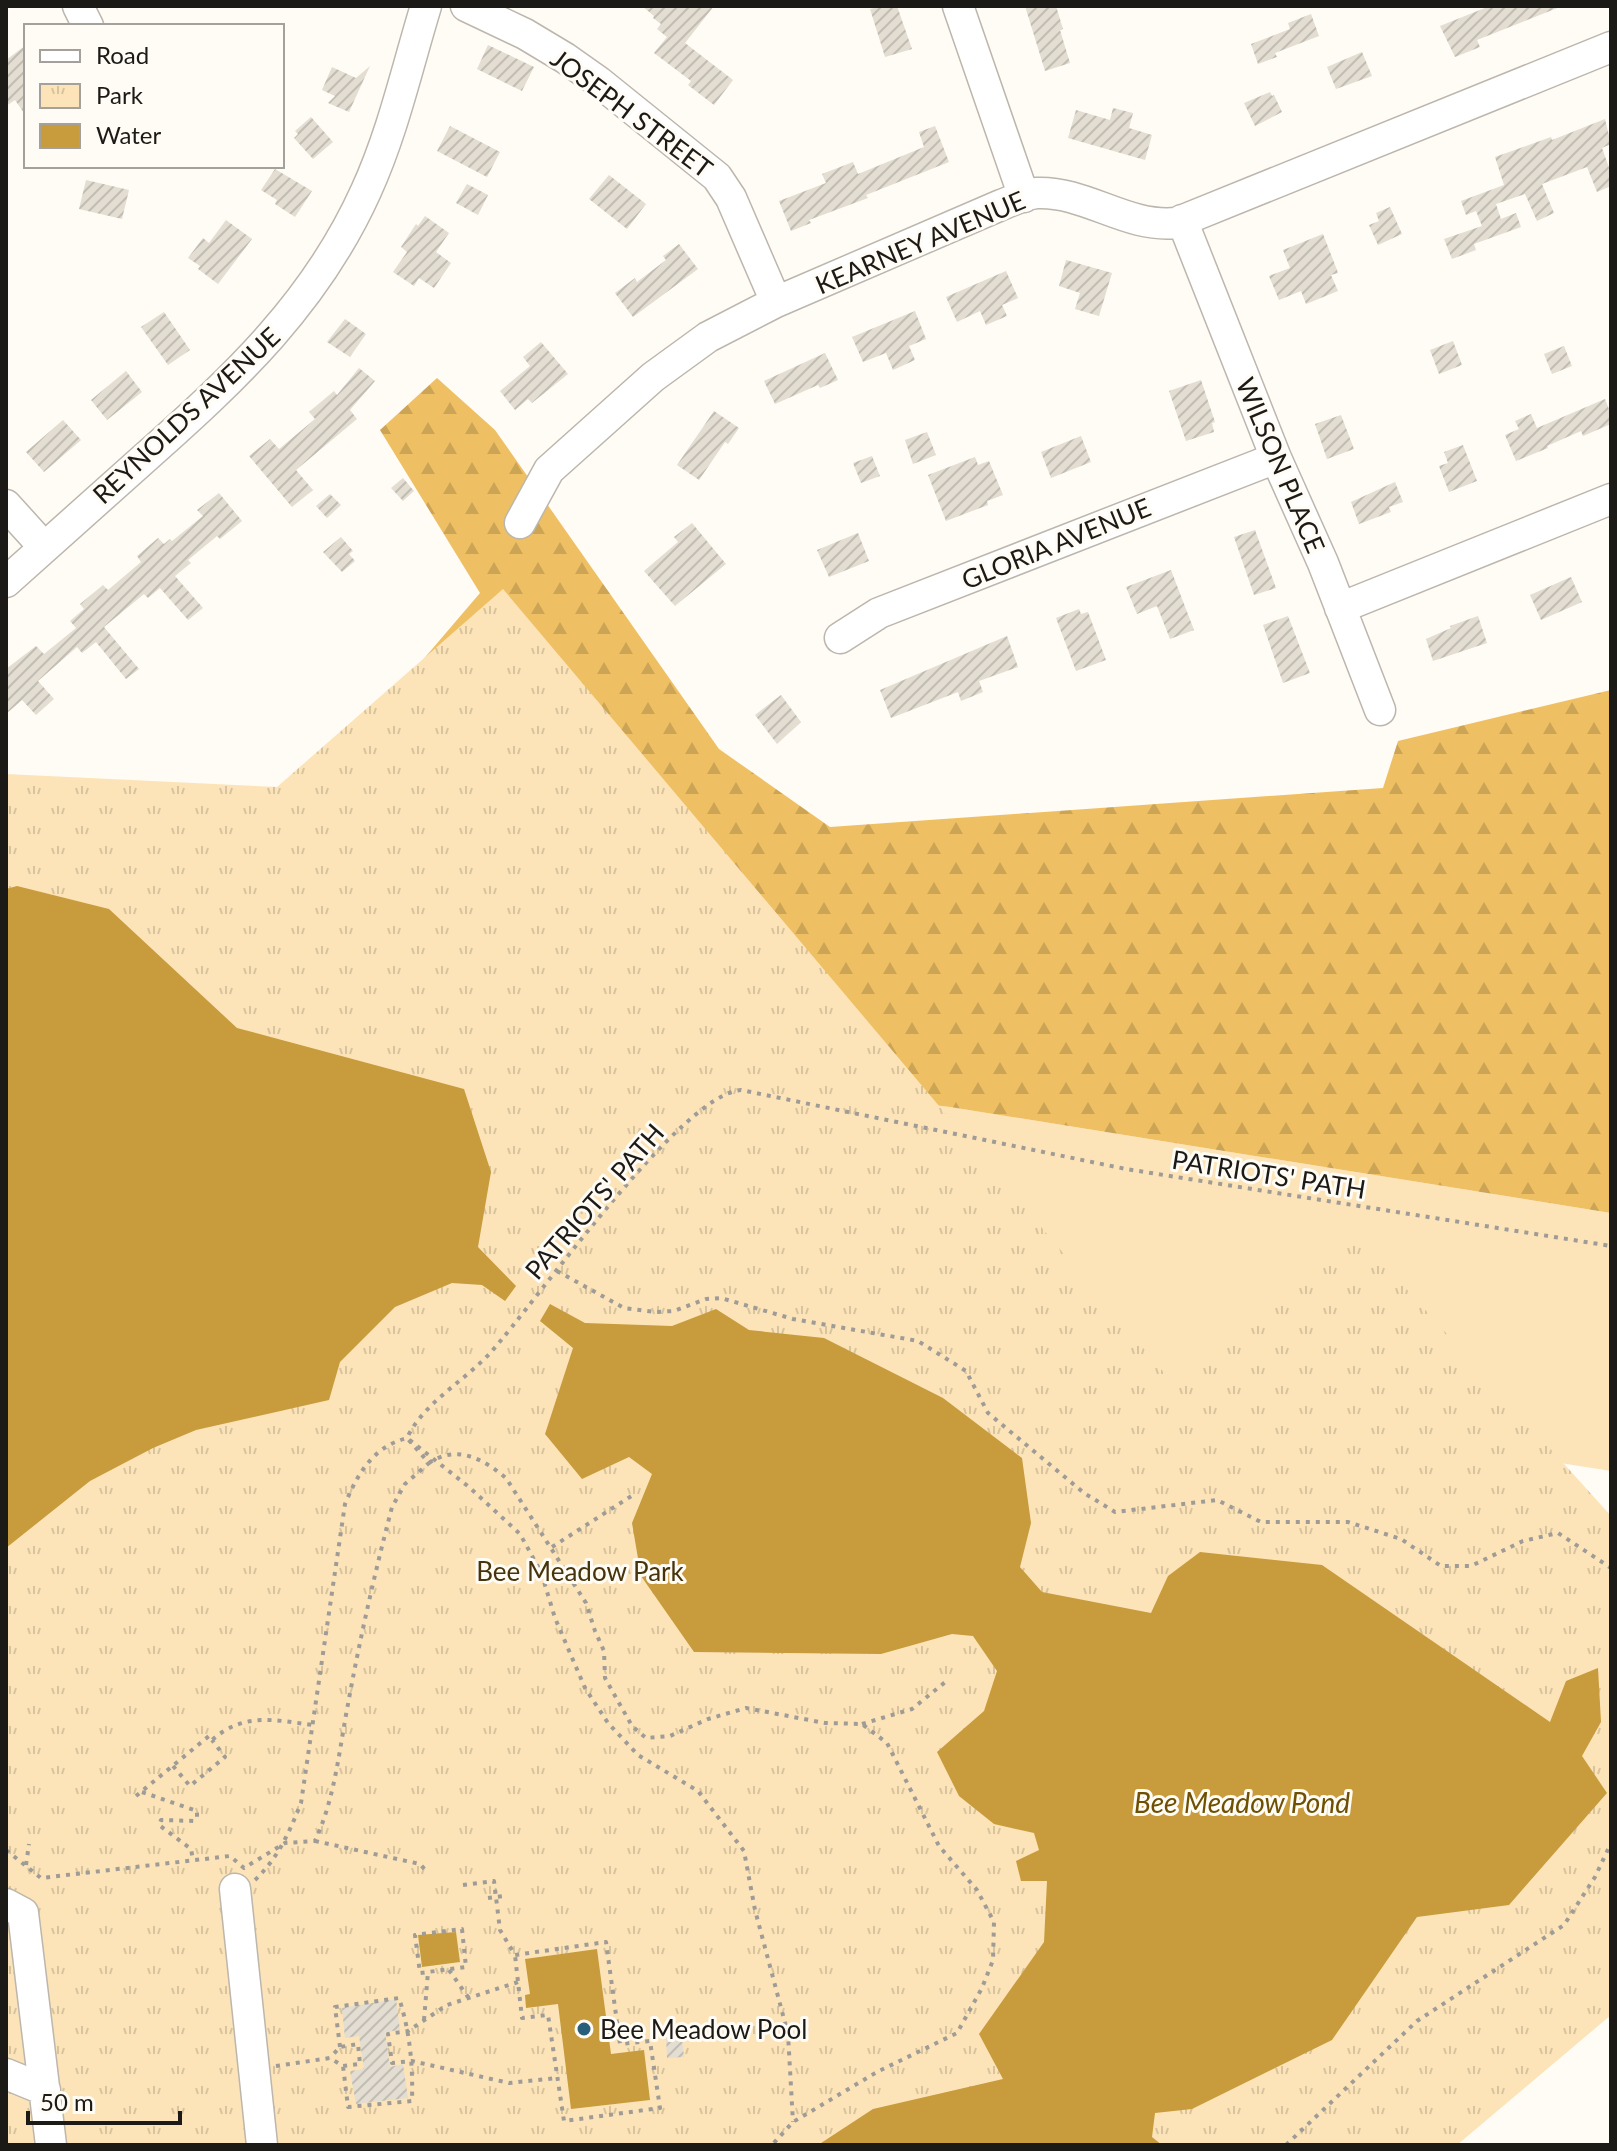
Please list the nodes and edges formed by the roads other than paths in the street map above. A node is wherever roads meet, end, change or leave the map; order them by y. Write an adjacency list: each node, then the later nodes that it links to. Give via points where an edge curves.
1 (78, 6): 5 (street)
2 (426, 6): 14 (street, REYNOLDS AVENUE, via 367,190 312,287 239,372)
3 (466, 6): 9 (street, JOSEPH STREET, via 565,58 717,177)
4 (958, 6): 7 (street)
5 (87, 24)
6 (1611, 47): 8 (street, KEARNEY AVENUE)
7 (1024, 197): 8 (street, KEARNEY AVENUE, via 1059,195 1148,224); 9 (street, KEARNEY AVENUE)
8 (1182, 220): 10 (street, WILSON PLACE)
9 (776, 302): 13 (street, KEARNEY AVENUE, via 708,337 653,377 549,470)
10 (1276, 458): 16 (street, WILSON PLACE); 17 (street, GLORIA AVENUE, via 879,613)
11 (1611, 499): 16 (street)
12 (6, 505): 14 (street)
13 (520, 523)
14 (44, 547): 15 (street, REYNOLDS AVENUE)
15 (6, 582)
16 (1340, 608): 18 (street, WILSON PLACE)
17 (840, 638)
18 (1380, 710)
19 (235, 1889): 24 (street)
20 (14, 1908): 22 (street)
21 (6, 2074): 22 (street)
22 (45, 2090): 23 (street)
23 (51, 2145)
24 (262, 2145)

